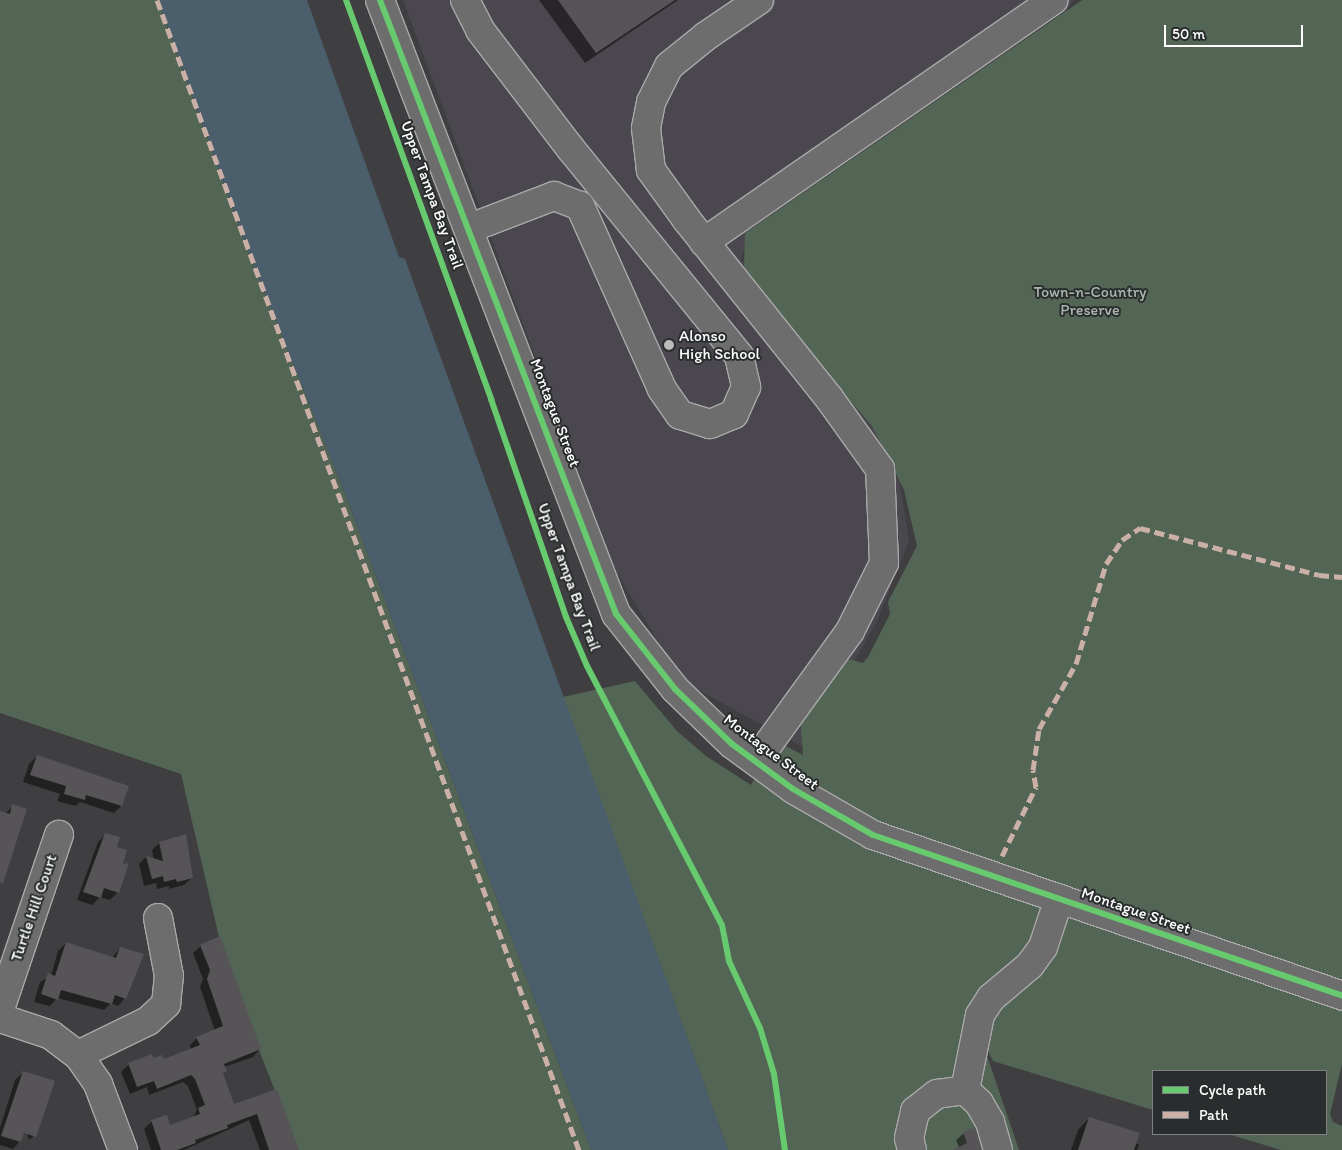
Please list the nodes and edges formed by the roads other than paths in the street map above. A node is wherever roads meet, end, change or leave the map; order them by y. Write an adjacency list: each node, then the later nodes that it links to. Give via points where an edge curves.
1 (380, 0): 5 (street, Montague Street)
2 (465, 0): 5 (street, via 480,30 571,149 738,356 746,387 734,414 710,424 680,415 662,389 580,206 554,196)
3 (759, 0): 6 (street, via 669,66 651,102 646,128 651,170)
4 (1053, 0): 6 (street)
5 (470, 228): 7 (street, Montague Street, via 616,614 675,689)
6 (704, 242): 7 (street, via 829,398 880,469 884,563 850,631)
7 (756, 761): 9 (street, Montague Street, via 793,789 873,835)
8 (59, 835): 12 (street, Turtle Hill Court)
9 (1059, 899): 11 (street, Montague Street); 15 (street, via 1042,947 1030,965 991,998 980,1015)
10 (158, 918): 14 (street, via 169,976 166,1004 148,1021)
11 (1342, 996)
12 (0, 1009)
13 (0, 1018): 14 (street, via 51,1035)
14 (78, 1055): 16 (street, via 98,1084)
15 (965, 1090): 17 (street, via 936,1094 915,1111 909,1138); 18 (street, via 983,1109)
16 (123, 1150)
17 (912, 1150)
18 (998, 1150)

